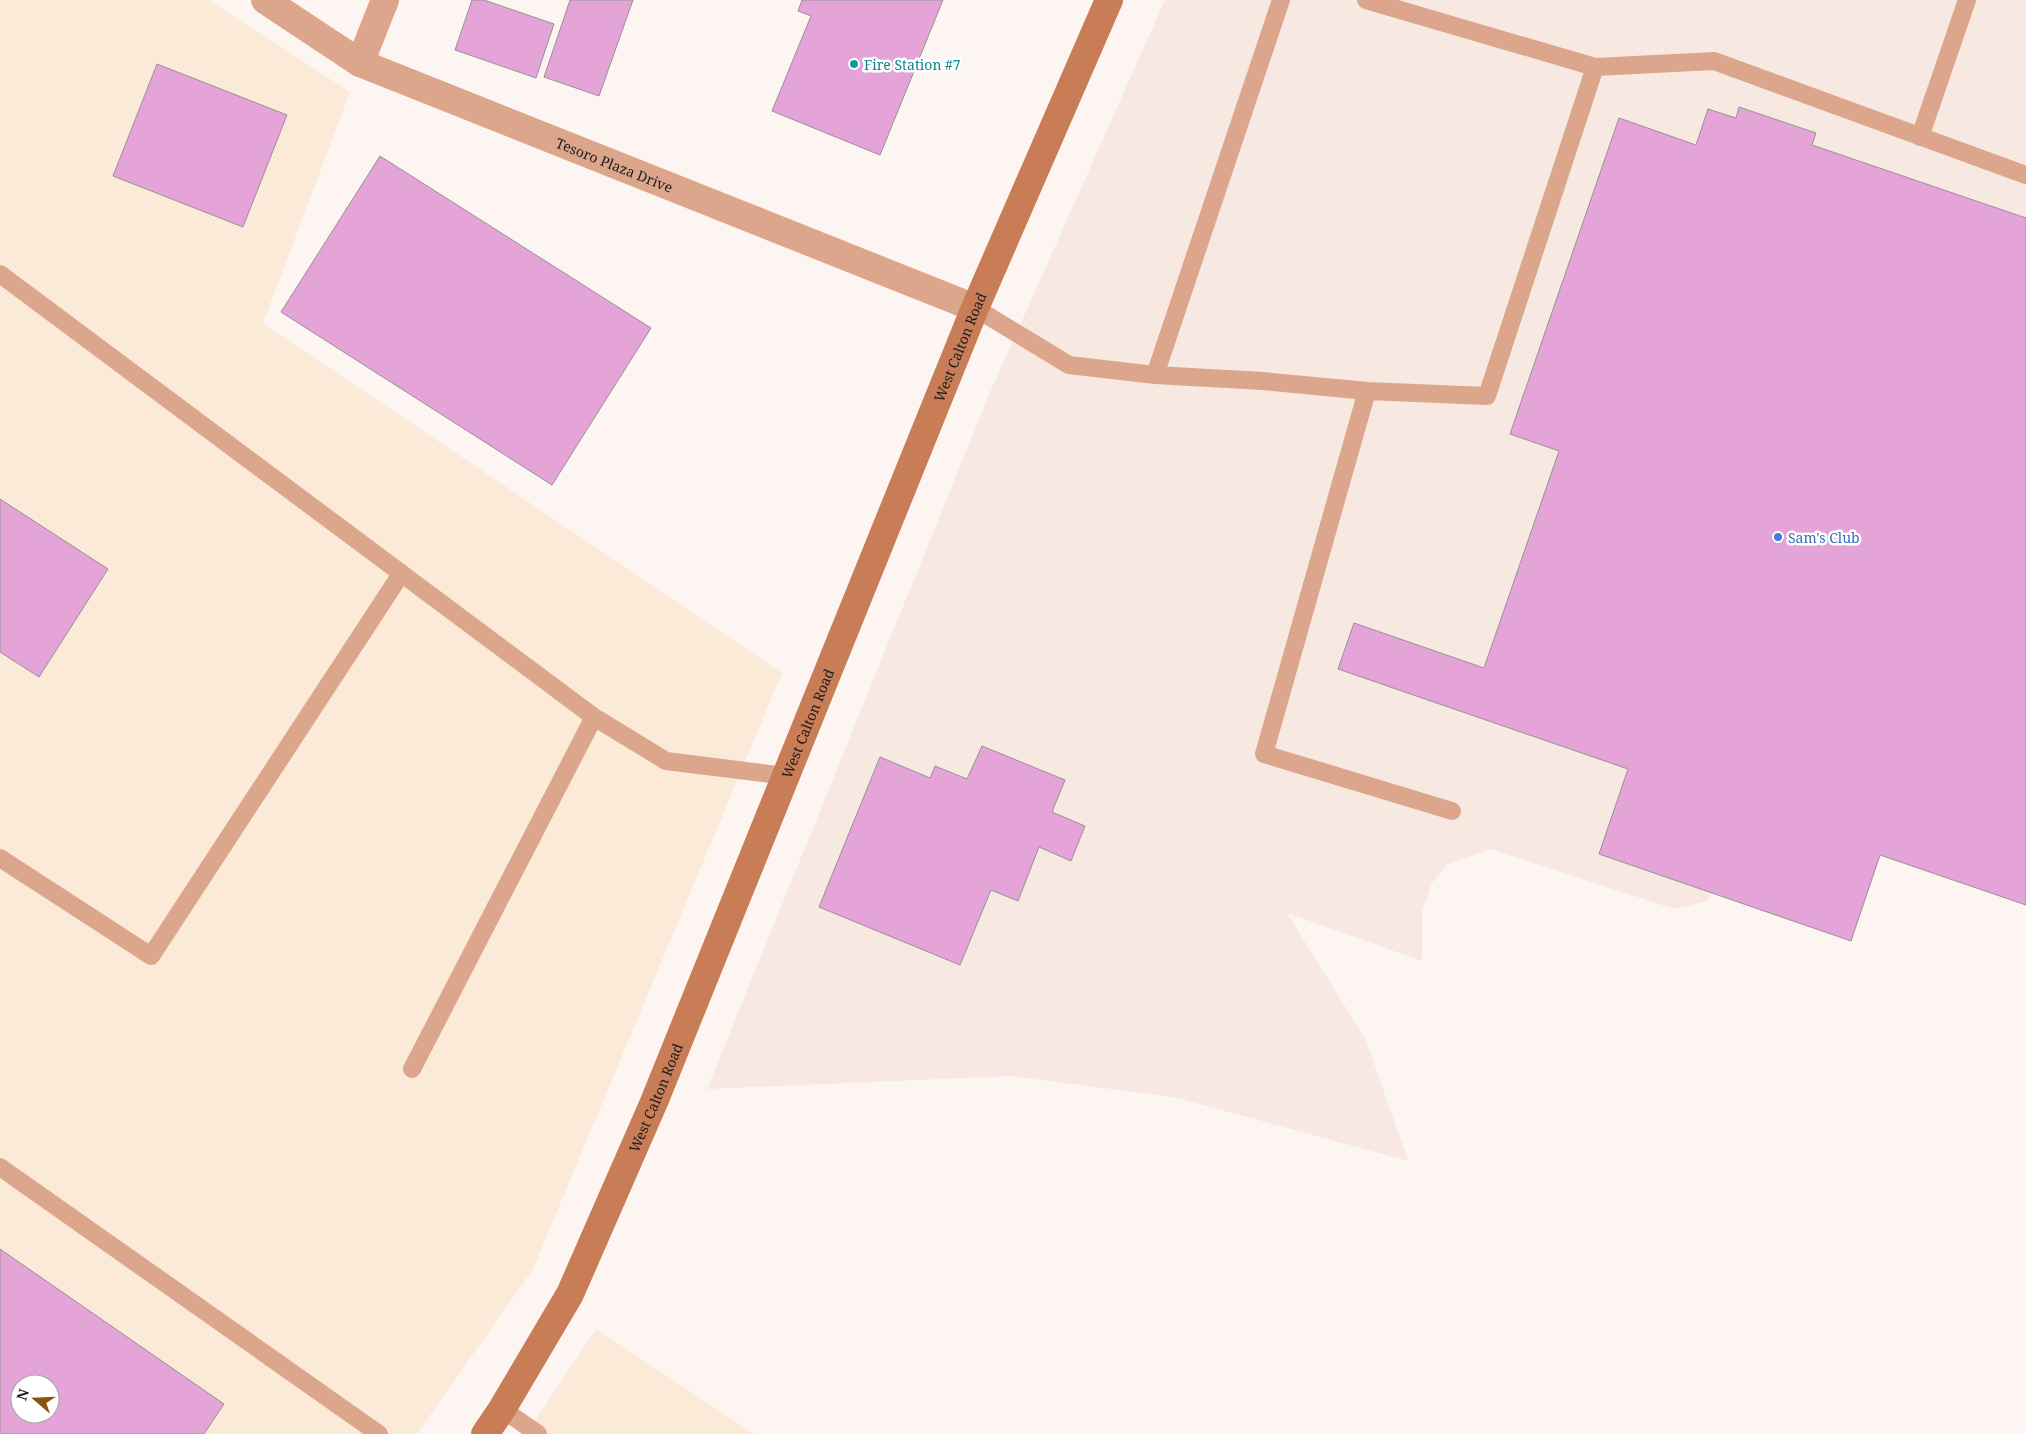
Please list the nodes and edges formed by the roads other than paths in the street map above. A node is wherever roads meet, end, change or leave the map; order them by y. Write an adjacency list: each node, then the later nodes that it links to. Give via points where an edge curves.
1 (265, 0): 7 (street, Tesoro Plaza Drive)
2 (385, 0): 7 (street)
3 (1109, 0): 12 (main road, West Calton Road)
4 (1281, 0): 13 (lane)
5 (1366, 0): 8 (lane)
6 (1966, 0): 9 (lane)
7 (360, 63): 12 (street, Tesoro Plaza Drive)
8 (1595, 66): 9 (lane, via 1714,61); 14 (lane, via 1487,396)
9 (1920, 137): 10 (lane)
10 (2026, 175)
11 (0, 274): 15 (lane)
12 (975, 308): 13 (lane, via 1069,365); 17 (main road, West Calton Road)
13 (1155, 375): 14 (lane)
14 (1367, 391): 18 (lane, via 1264,754)
15 (401, 574): 16 (lane); 19 (lane, via 152,956)
16 (594, 717): 17 (lane, via 666,761); 20 (lane)
17 (786, 776): 22 (main road, West Calton Road, via 654,1102 570,1294)
18 (1452, 811)
19 (0, 858)
20 (412, 1069)
21 (0, 1167): 23 (lane)
22 (502, 1409): 24 (main road, West Calton Road); 25 (lane)
23 (379, 1434)
24 (485, 1434)
25 (538, 1434)

